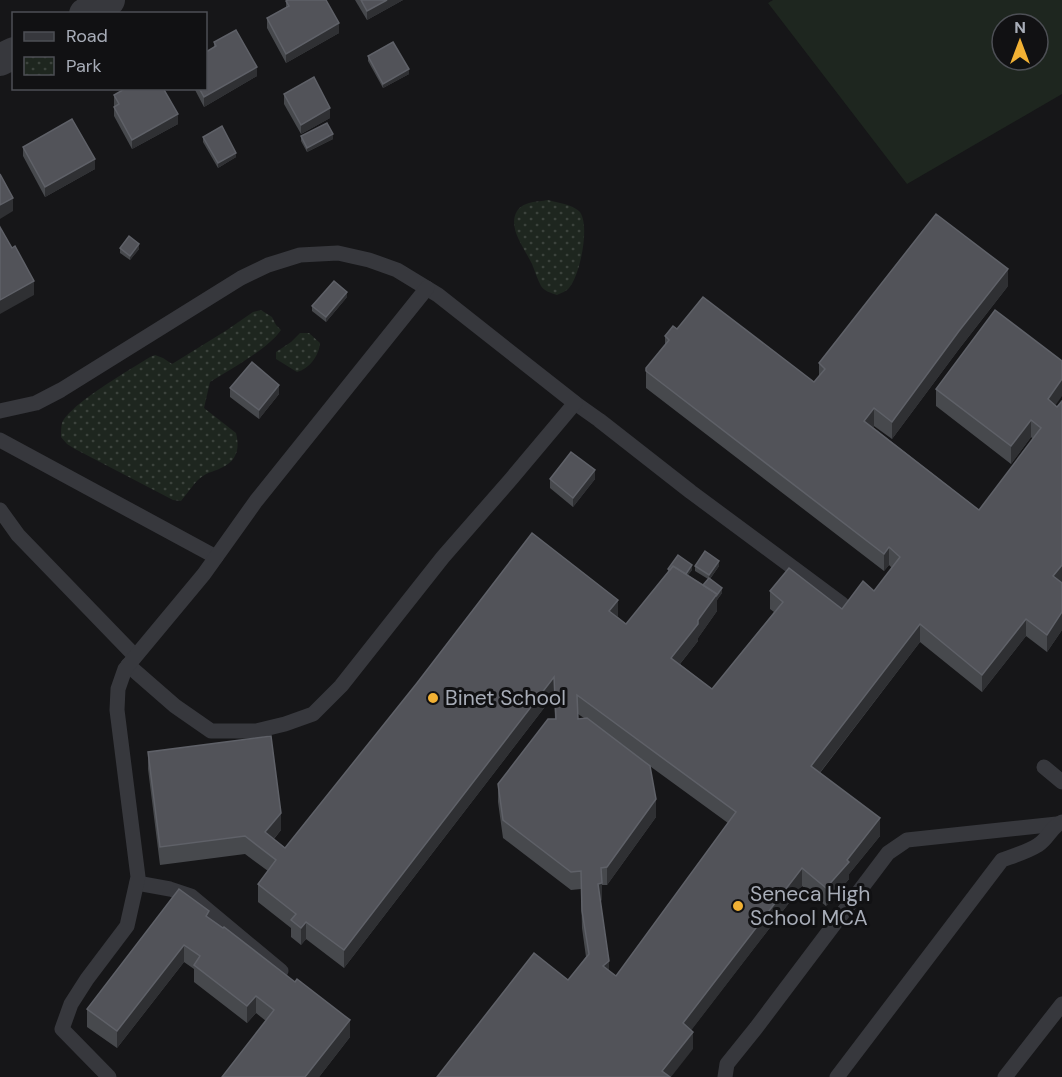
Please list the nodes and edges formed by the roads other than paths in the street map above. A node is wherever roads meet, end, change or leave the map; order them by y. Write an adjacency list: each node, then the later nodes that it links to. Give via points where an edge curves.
1 (109, 0): 2 (street)
2 (88, 12)
3 (427, 288): 4 (lane); 5 (lane, via 397,270 369,260 338,253 300,255 241,278 62,390 36,403); 8 (lane, via 256,501)
4 (575, 403): 9 (lane); 10 (lane, via 313,714 256,731 211,731 175,706)
5 (0, 411)
6 (0, 440): 8 (lane)
7 (0, 510): 10 (lane, via 18,535)
8 (216, 557): 10 (lane)
9 (842, 604)
10 (132, 660): 14 (lane, via 118,689 117,710)
11 (1044, 767): 12 (lane)
12 (1062, 782)
13 (1059, 823): 18 (lane, via 907,840 888,853 727,1064); 19 (lane, via 1038,845 1002,860)
14 (137, 883): 15 (lane, via 191,896); 17 (lane, via 127,926 71,1004 62,1029)
15 (281, 971)
16 (1062, 1004): 20 (lane)
17 (109, 1077)
18 (724, 1077)
19 (837, 1077)
20 (1005, 1077)

